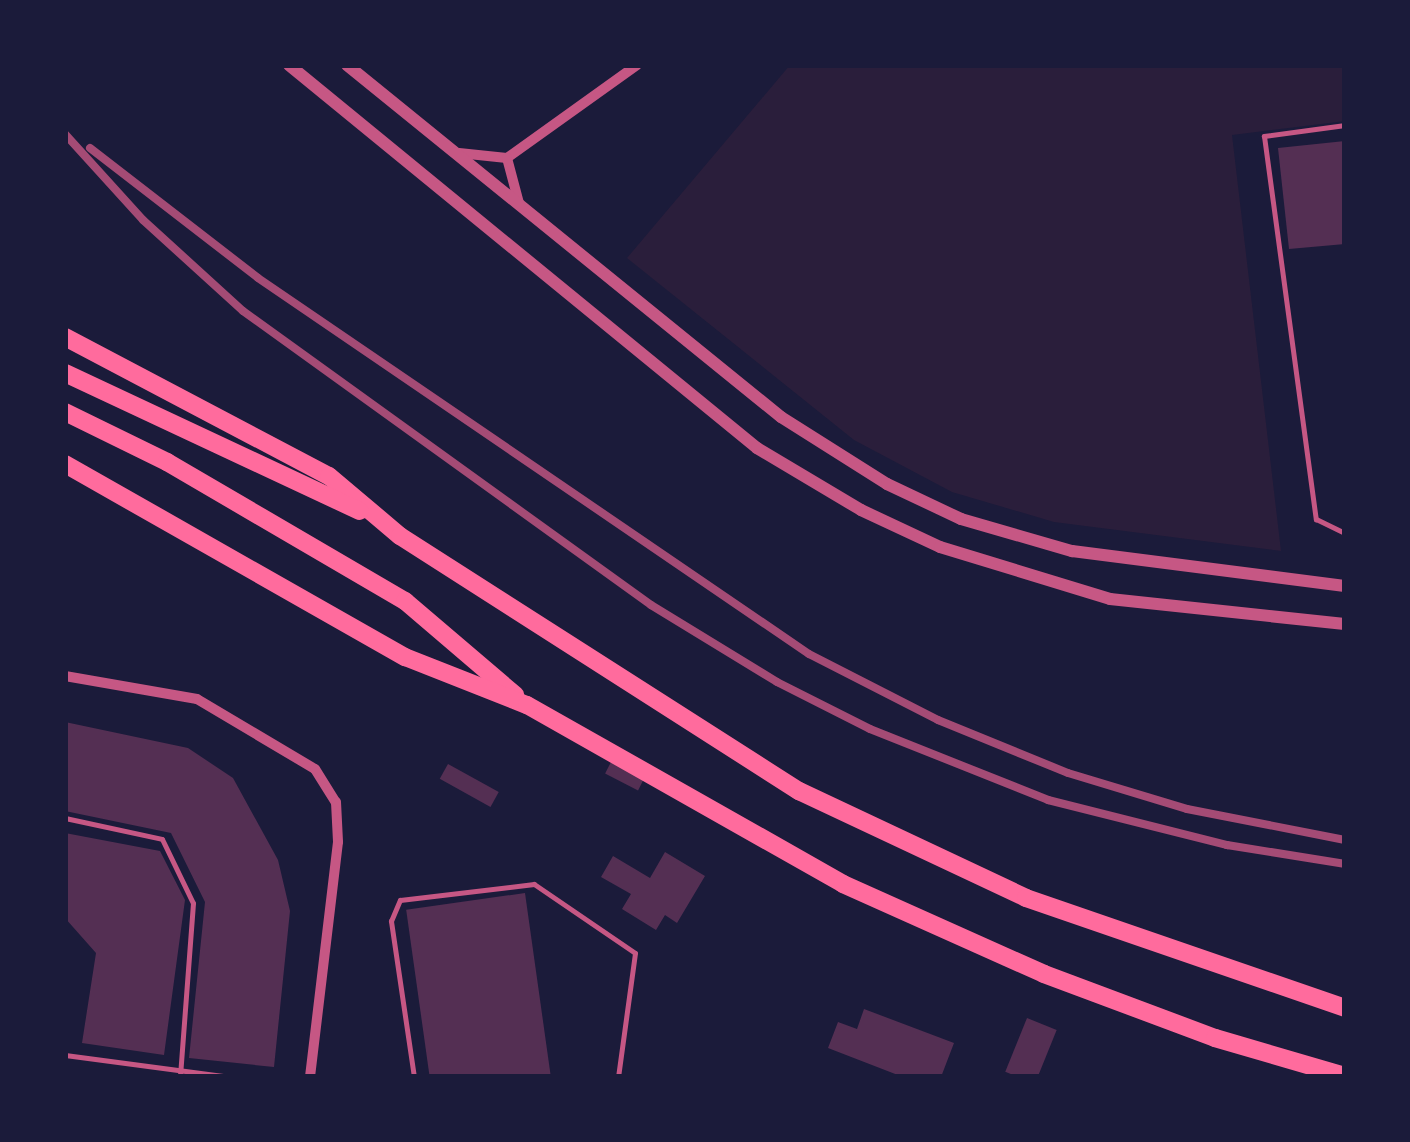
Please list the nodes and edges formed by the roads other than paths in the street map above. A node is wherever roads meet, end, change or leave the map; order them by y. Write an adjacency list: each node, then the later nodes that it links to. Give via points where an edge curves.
1 (289, 65): 15 (street, via 758,448 861,510 940,547 1110,599)
2 (347, 65): 5 (street)
3 (637, 65): 6 (street)
4 (1345, 124): 12 (lane, via 1264,136 1316,520)
5 (455, 152): 6 (street); 7 (street)
6 (507, 158): 7 (street)
7 (519, 203): 14 (street, via 781,418 887,484 961,519 1136,563)
8 (65, 337): 13 (highway, via 329,476)
9 (65, 373): 13 (highway)
10 (65, 412): 17 (highway, via 167,462 405,602)
11 (65, 464): 17 (highway, via 405,657)
12 (1345, 533)
13 (400, 536): 19 (highway, via 799,790 1026,898)
14 (1345, 586)
15 (1345, 624)
16 (65, 676): 24 (street, via 197,698 315,769 336,802 338,842)
17 (527, 705): 22 (highway, via 843,884 1078,987)
18 (65, 818): 21 (lane, via 162,839 193,904)
19 (1345, 1008)
20 (65, 1055): 21 (lane)
21 (181, 1074): 23 (lane)
22 (1345, 1076)
23 (229, 1077)
24 (310, 1077)
25 (414, 1077): 26 (lane, via 391,922 400,900 534,884 635,953)
26 (618, 1077)

